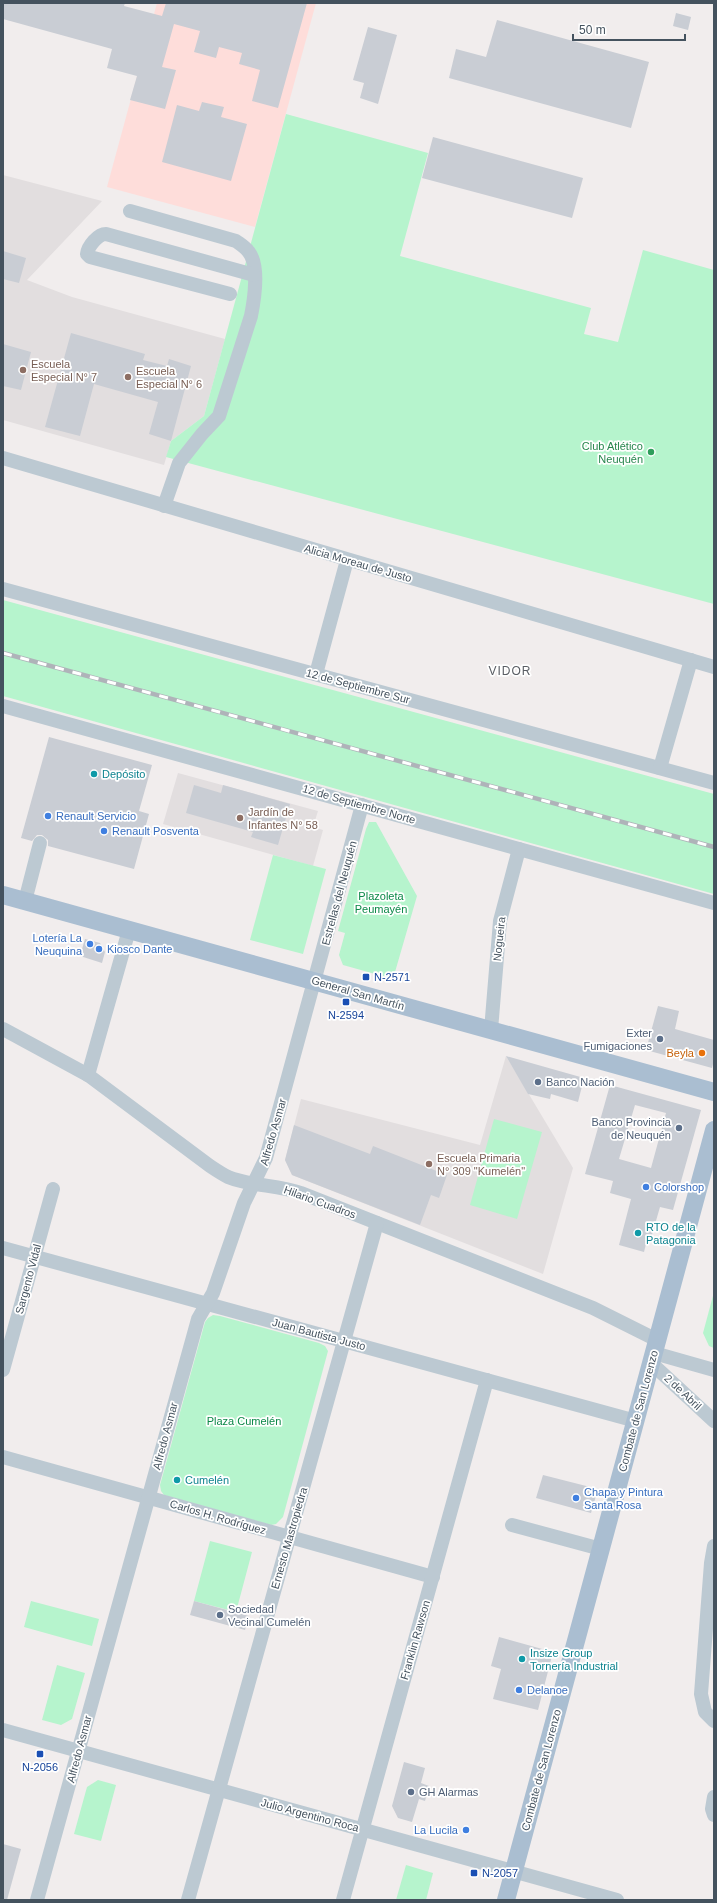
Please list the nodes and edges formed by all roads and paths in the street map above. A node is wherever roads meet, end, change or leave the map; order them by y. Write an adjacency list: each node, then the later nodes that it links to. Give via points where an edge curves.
1 (130, 211): 2 (street, via 236,241 249,251 255,269)
2 (254, 275): 3 (street, via 106,234 99,236 87,254 90,257); 5 (street, via 251,316 219,416 179,463)
3 (230, 294)
4 (3, 458): 5 (street, Alicia Moreau de Justo)
5 (164, 506): 6 (street, Alicia Moreau de Justo)
6 (347, 560): 8 (street, Alicia Moreau de Justo); 10 (street)
7 (3, 589): 10 (street, 12 de Septiembre Sur)
8 (691, 660): 9 (street, Alicia Moreau de Justo); 12 (street)
9 (714, 667)
10 (316, 674): 12 (street, 12 de Septiembre Sur)
11 (3, 706): 14 (street, 12 de Septiembre Norte)
12 (660, 768): 13 (street, 12 de Septiembre Sur)
13 (714, 783)
14 (362, 806): 16 (street, 12 de Septiembre Norte); 21 (street, Estrellas del Neuquén)
15 (40, 844): 18 (street)
16 (519, 849): 19 (street, 12 de Septiembre Norte); 23 (street, Nogueira, via 500,921)
17 (3, 895): 18 (main road, General San Martín)
18 (25, 901): 20 (main road, General San Martín)
19 (714, 903)
20 (129, 930): 21 (main road, General San Martín); 24 (street)
21 (315, 981): 23 (main road, General San Martín); 27 (street, Alfredo Asmar, via 266,1158)
22 (3, 1029): 24 (street, Hilario Cuadros)
23 (491, 1030): 25 (main road, General San Martín)
24 (88, 1075): 27 (street, Hilario Cuadros, via 218,1172 236,1180)
25 (714, 1092)
26 (714, 1130): 34 (main road, Combate de San Lorenzo)
27 (255, 1183): 29 (street, Hilario Cuadros, via 290,1190); 32 (street, Alfredo Asmar, via 244,1203 216,1287)
28 (53, 1189): 31 (street, Sargento Vidal)
29 (376, 1223): 33 (street, Ernesto Mastropiedra); 34 (street, Hilario Cuadros, via 593,1308)
30 (3, 1248): 31 (street, Juan Bautista Justo)
31 (34, 1256): 32 (street, Juan Bautista Justo); 35 (street, Sargento Vidal)
32 (207, 1304): 33 (street, Juan Bautista Justo); 41 (street, Alfredo Asmar, via 198,1319)
33 (344, 1341): 37 (street, Juan Bautista Justo); 43 (street, Ernesto Mastropiedra)
34 (654, 1352): 36 (street); 38 (main road, Combate de San Lorenzo); 39 (street, 2 de Abril)
35 (3, 1370)
36 (714, 1370)
37 (487, 1380): 38 (street, Juan Bautista Justo); 46 (street, Franklin Rawson)
38 (636, 1420): 45 (main road, Combate de San Lorenzo)
39 (714, 1421)
40 (3, 1458): 41 (street, Carlos H. Rodríguez)
41 (148, 1498): 43 (street, Carlos H. Rodríguez); 49 (street, Alfredo Asmar)
42 (512, 1526): 45 (street)
43 (289, 1537): 46 (street, Carlos H. Rodríguez); 50 (street, Ernesto Mastropiedra)
44 (714, 1546): 47 (street, via 701,1694)
45 (601, 1549): 54 (main road, Combate de San Lorenzo)
46 (433, 1577): 53 (street, Franklin Rawson)
47 (709, 1716)
48 (3, 1730): 49 (street, Julio Argentino Roca)
49 (78, 1751): 50 (street, Julio Argentino Roca); 55 (street, Alfredo Asmar)
50 (219, 1790): 53 (street, Julio Argentino Roca); 56 (street, Ernesto Mastropiedra)
51 (714, 1797): 52 (street)
52 (714, 1815)
53 (363, 1830): 54 (street, Julio Argentino Roca); 57 (street, Franklin Rawson)
54 (514, 1872): 58 (main road, Combate de San Lorenzo); 59 (street, Julio Argentino Roca)
55 (37, 1900)
56 (188, 1900)
57 (343, 1900)
58 (506, 1900)
59 (617, 1900)

